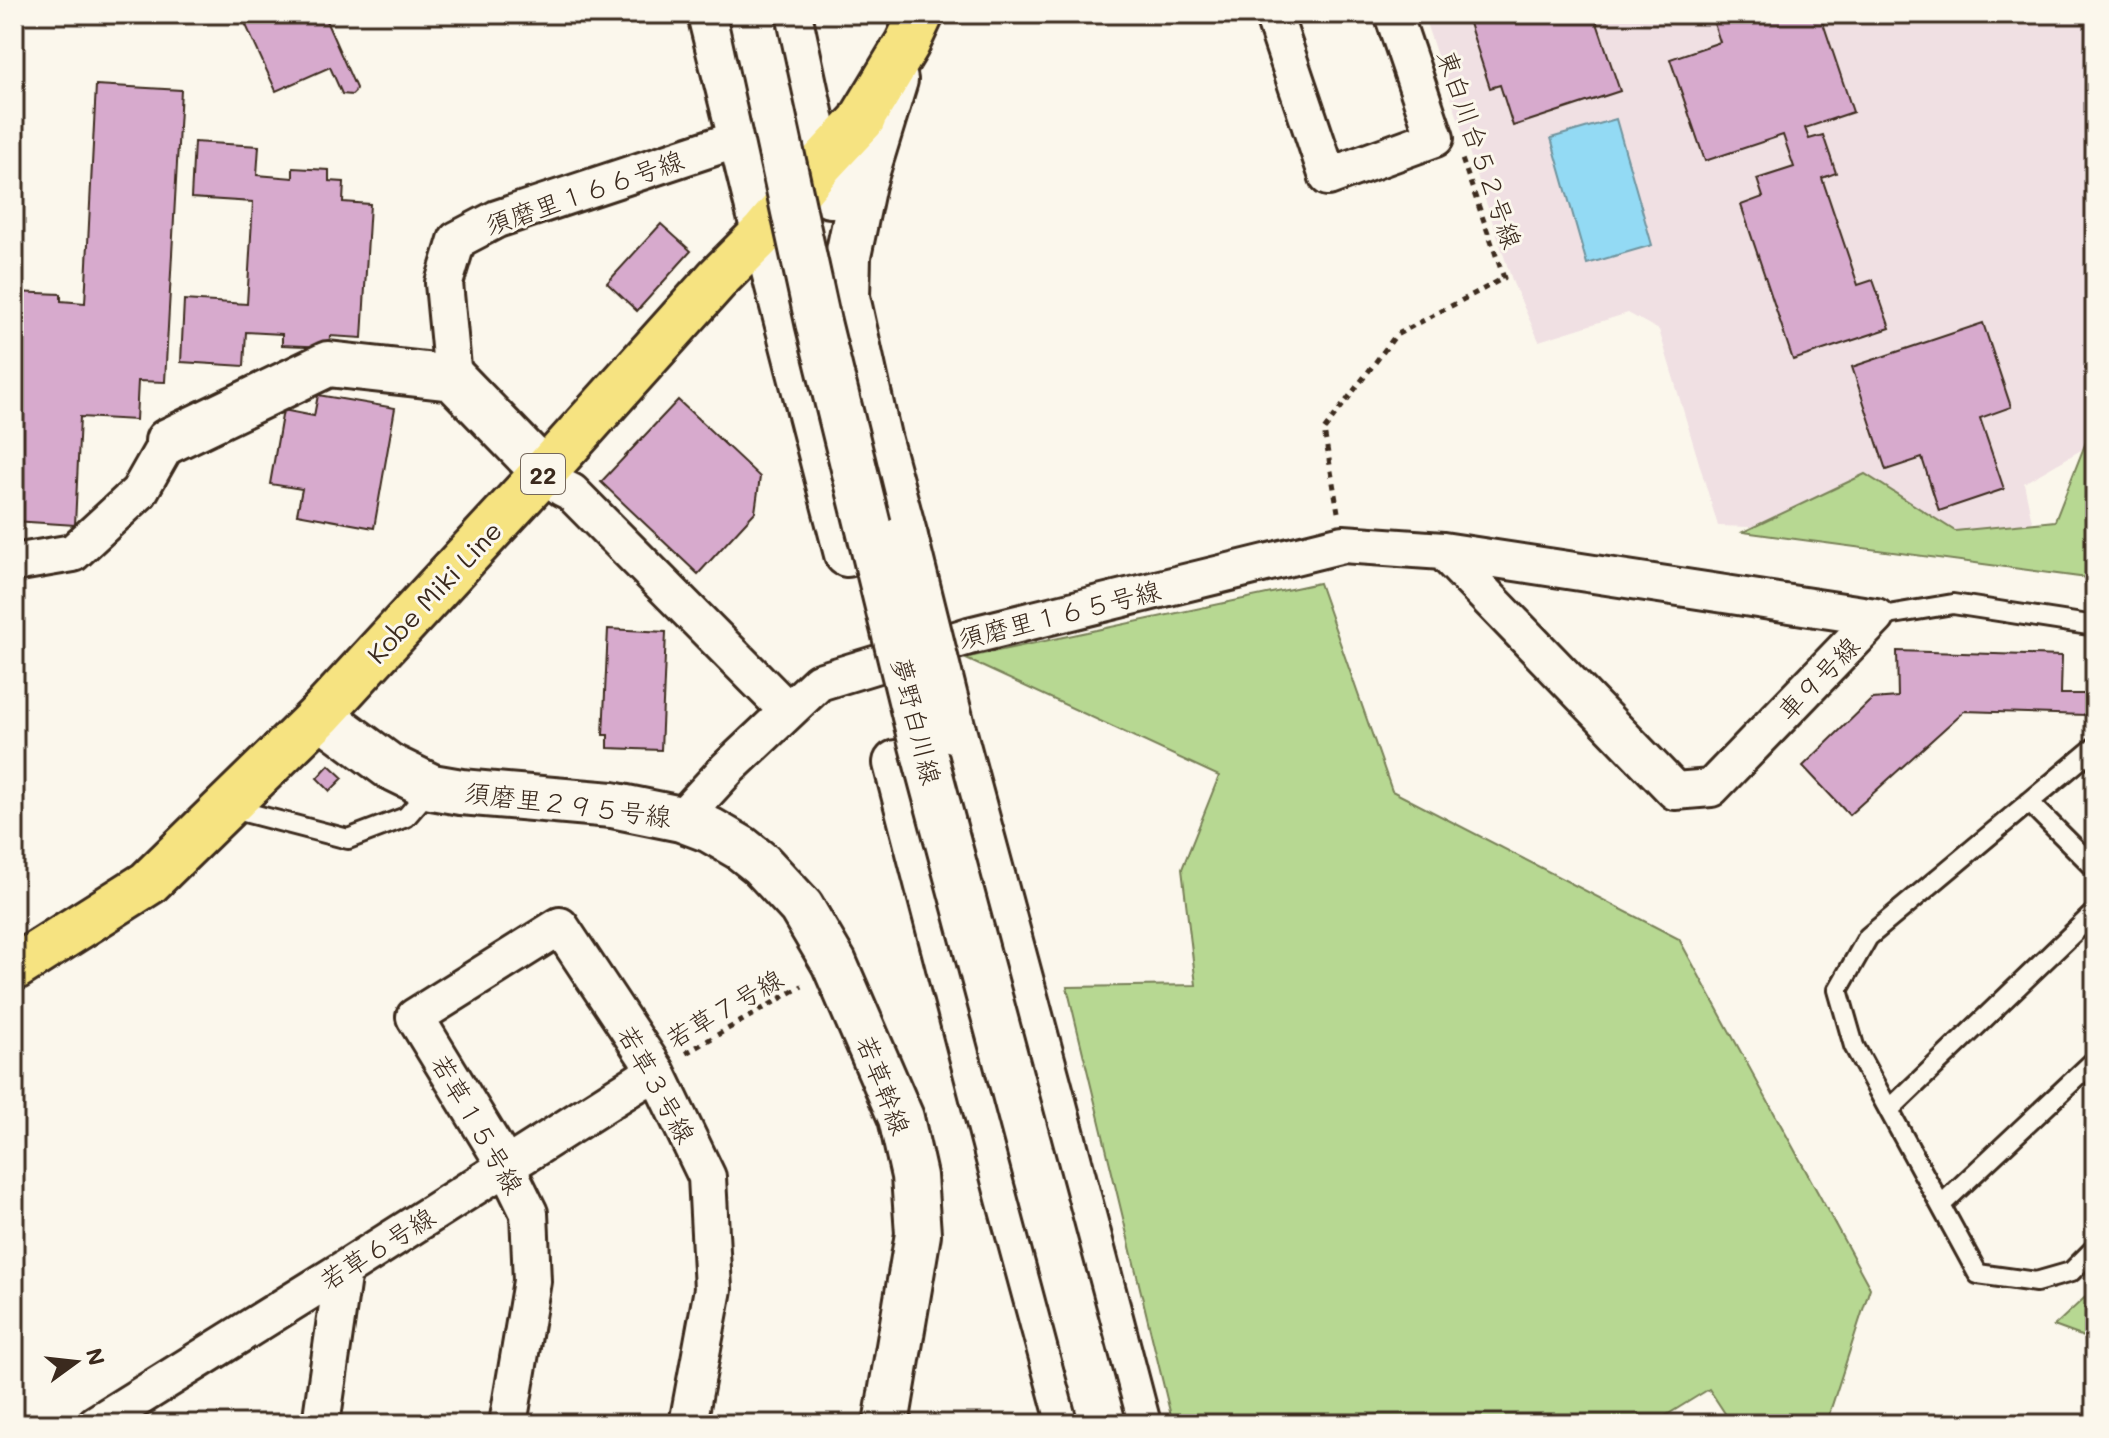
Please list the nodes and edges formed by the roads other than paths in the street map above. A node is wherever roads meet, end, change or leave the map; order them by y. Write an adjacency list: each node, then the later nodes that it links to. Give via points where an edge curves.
1 (710, 14): 7 (street)
2 (751, 14): 43 (street, 夢野白川線, bridge, via 818,322 922,745)
3 (789, 14): 8 (street)
4 (1273, 14): 5 (street, via 1328,177 1435,138)
5 (1393, 14)
6 (914, 29): 8 (main road, Kobe Miki Line / 22, via 863,119); 10 (street, via 863,184)
7 (741, 138): 9 (street); 11 (street, 須磨里１６６号線, via 497,219 457,240 444,283)
8 (821, 164): 9 (main road, Kobe Miki Line / 22); 10 (street)
9 (764, 232): 13 (main road, Kobe Miki Line / 22); 42 (street, via 896,763)
10 (848, 256): 44 (street, bridge, via 847,297 878,437)
11 (453, 378): 12 (street, via 328,364); 13 (street)
12 (168, 441): 16 (street, via 139,492 73,553)
13 (544, 472): 19 (street, via 571,492); 20 (main road, Kobe Miki Line / 22)
14 (1343, 544): 15 (street, 車９号線); 19 (street, 須磨里１６５号線, via 969,636 819,682)
15 (1443, 551): 17 (street, 車９号線); 17 (street, 車９号線, via 1675,791 1711,788)
16 (14, 563)
17 (1876, 617): 18 (lane, via 1953,604)
18 (2095, 626)
19 (788, 711): 25 (street, 須磨里２９５号線)
20 (320, 715): 22 (street, 須磨里２９５号線, via 389,766); 24 (main road, Kobe Miki Line / 22)
21 (2095, 747): 23 (lane)
22 (432, 787): 24 (lane, via 406,817 348,839); 25 (street, 須磨里２９５号線, via 612,805)
23 (2029, 802): 26 (lane); 32 (lane, via 1868,937 1838,990 1854,1046)
24 (225, 807): 28 (main road, Kobe Miki Line / 22, via 148,883)
25 (681, 819): 41 (street, 若草幹線, via 741,848 801,907 834,963 901,1118 914,1176 918,1234)
26 (2095, 868)
27 (2095, 912): 32 (lane)
28 (14, 968)
29 (415, 1017): 31 (street, 若草３号線, via 560,926); 33 (street, 若草１５号線)
30 (2095, 1060): 34 (lane)
31 (656, 1071): 33 (street, 若草６号線); 40 (street, 若草３号線, via 707,1177 713,1289)
32 (1889, 1110): 34 (lane)
33 (506, 1166): 36 (street, 若草６号線); 39 (street, 若草１５号線, via 529,1213 532,1281)
34 (1941, 1205): 35 (lane, via 1978,1274 2036,1282 2071,1272)
35 (2095, 1248)
36 (343, 1270): 37 (street, 若草６号線); 38 (street)
37 (96, 1424)
38 (321, 1424)
39 (508, 1424)
40 (688, 1424)
41 (886, 1424)
42 (1070, 1424)
43 (1103, 1424)
44 (1138, 1424)

